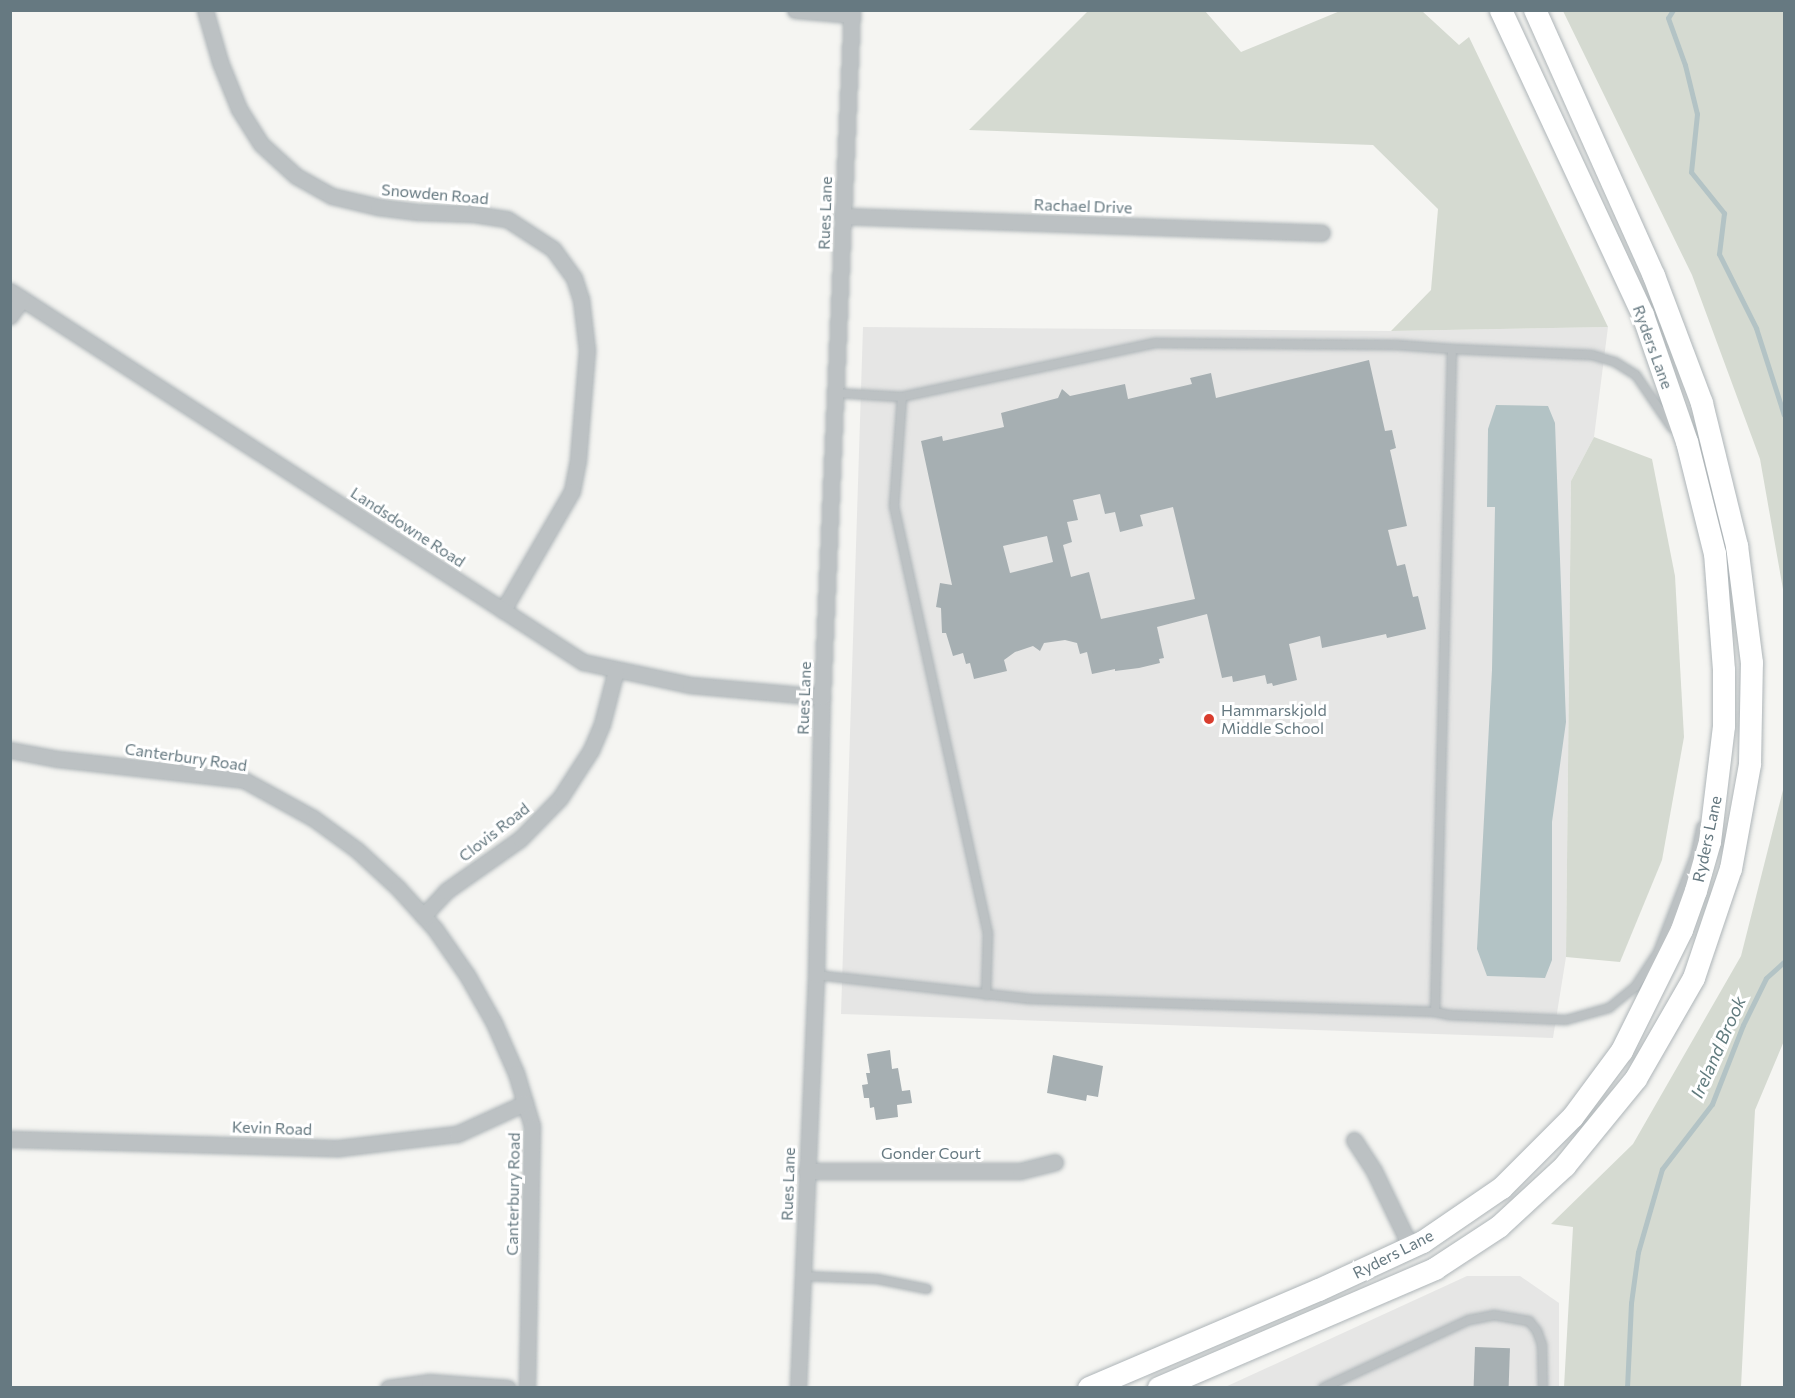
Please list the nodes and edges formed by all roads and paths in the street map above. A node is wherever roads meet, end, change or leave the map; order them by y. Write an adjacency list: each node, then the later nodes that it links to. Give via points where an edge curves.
1 (206, 10): 14 (street, Snowden Road, via 220,62 239,109 261,144 296,176 332,196 378,207 507,219 553,249 574,278 581,299 587,350 572,491)
2 (795, 10): 5 (street)
3 (1501, 10): 13 (main road, Ryders Lane, via 1643,315)
4 (1535, 10): 31 (main road, Ryders Lane, via 1654,276 1702,403 1737,546 1752,663 1750,764 1731,869 1694,978 1636,1079 1565,1166 1498,1227 1435,1269)
5 (852, 13): 6 (street, Rues Lane)
6 (843, 216): 7 (street, Rachael Drive); 11 (street, Rues Lane)
7 (1322, 233)
8 (16, 295): 9 (street); 14 (street, Landsdowne Road)
9 (10, 315)
10 (1452, 349): 12 (lane, via 1155,343); 13 (lane, via 1592,355 1615,362 1636,375); 22 (lane)
11 (835, 393): 12 (lane); 16 (street, Rues Lane)
12 (902, 398): 21 (lane, via 894,506 988,933)
13 (1693, 465): 17 (main road, Ryders Lane, via 1715,554)
14 (503, 610): 15 (street, Landsdowne Road, via 584,662)
15 (616, 670): 16 (street, Landsdowne Road, via 690,685); 19 (street, Clovis Road, via 598,733 560,798 520,839 446,891)
16 (822, 697): 20 (street, Rues Lane)
17 (1724, 726): 22 (lane, via 1695,856 1658,952 1635,987 1609,1008 1566,1020); 28 (main road, Ryders Lane, via 1710,842 1696,891 1678,939 1622,1051 1573,1117 1502,1188)
18 (10, 750): 19 (street, Canterbury Road, via 244,780 313,818 357,850)
19 (423, 916): 23 (street, Canterbury Road, via 467,975 494,1023)
20 (816, 975): 21 (lane); 27 (street, Rues Lane)
21 (986, 995): 22 (lane)
22 (1435, 1012)
23 (525, 1103): 24 (street, Kevin Road, via 457,1134 339,1148); 34 (street, Canterbury Road, via 532,1126)
24 (10, 1140)
25 (1354, 1140): 28 (street, via 1374,1171)
26 (1054, 1162): 27 (street, Gonder Court, via 1020,1171)
27 (806, 1171): 29 (street, Rues Lane)
28 (1411, 1248): 36 (main road, Ryders Lane)
29 (802, 1276): 30 (lane, via 877,1279); 35 (street, Rues Lane)
30 (927, 1289)
31 (1178, 1383): 37 (main road, Ryders Lane)
32 (388, 1388): 33 (street, via 422,1382)
33 (508, 1388)
34 (527, 1388)
35 (798, 1388)
36 (1089, 1388)
37 (1160, 1388)
38 (1323, 1388): 39 (lane, via 1469,1320 1494,1315 1529,1321 1537,1331 1542,1345)
39 (1543, 1388)

